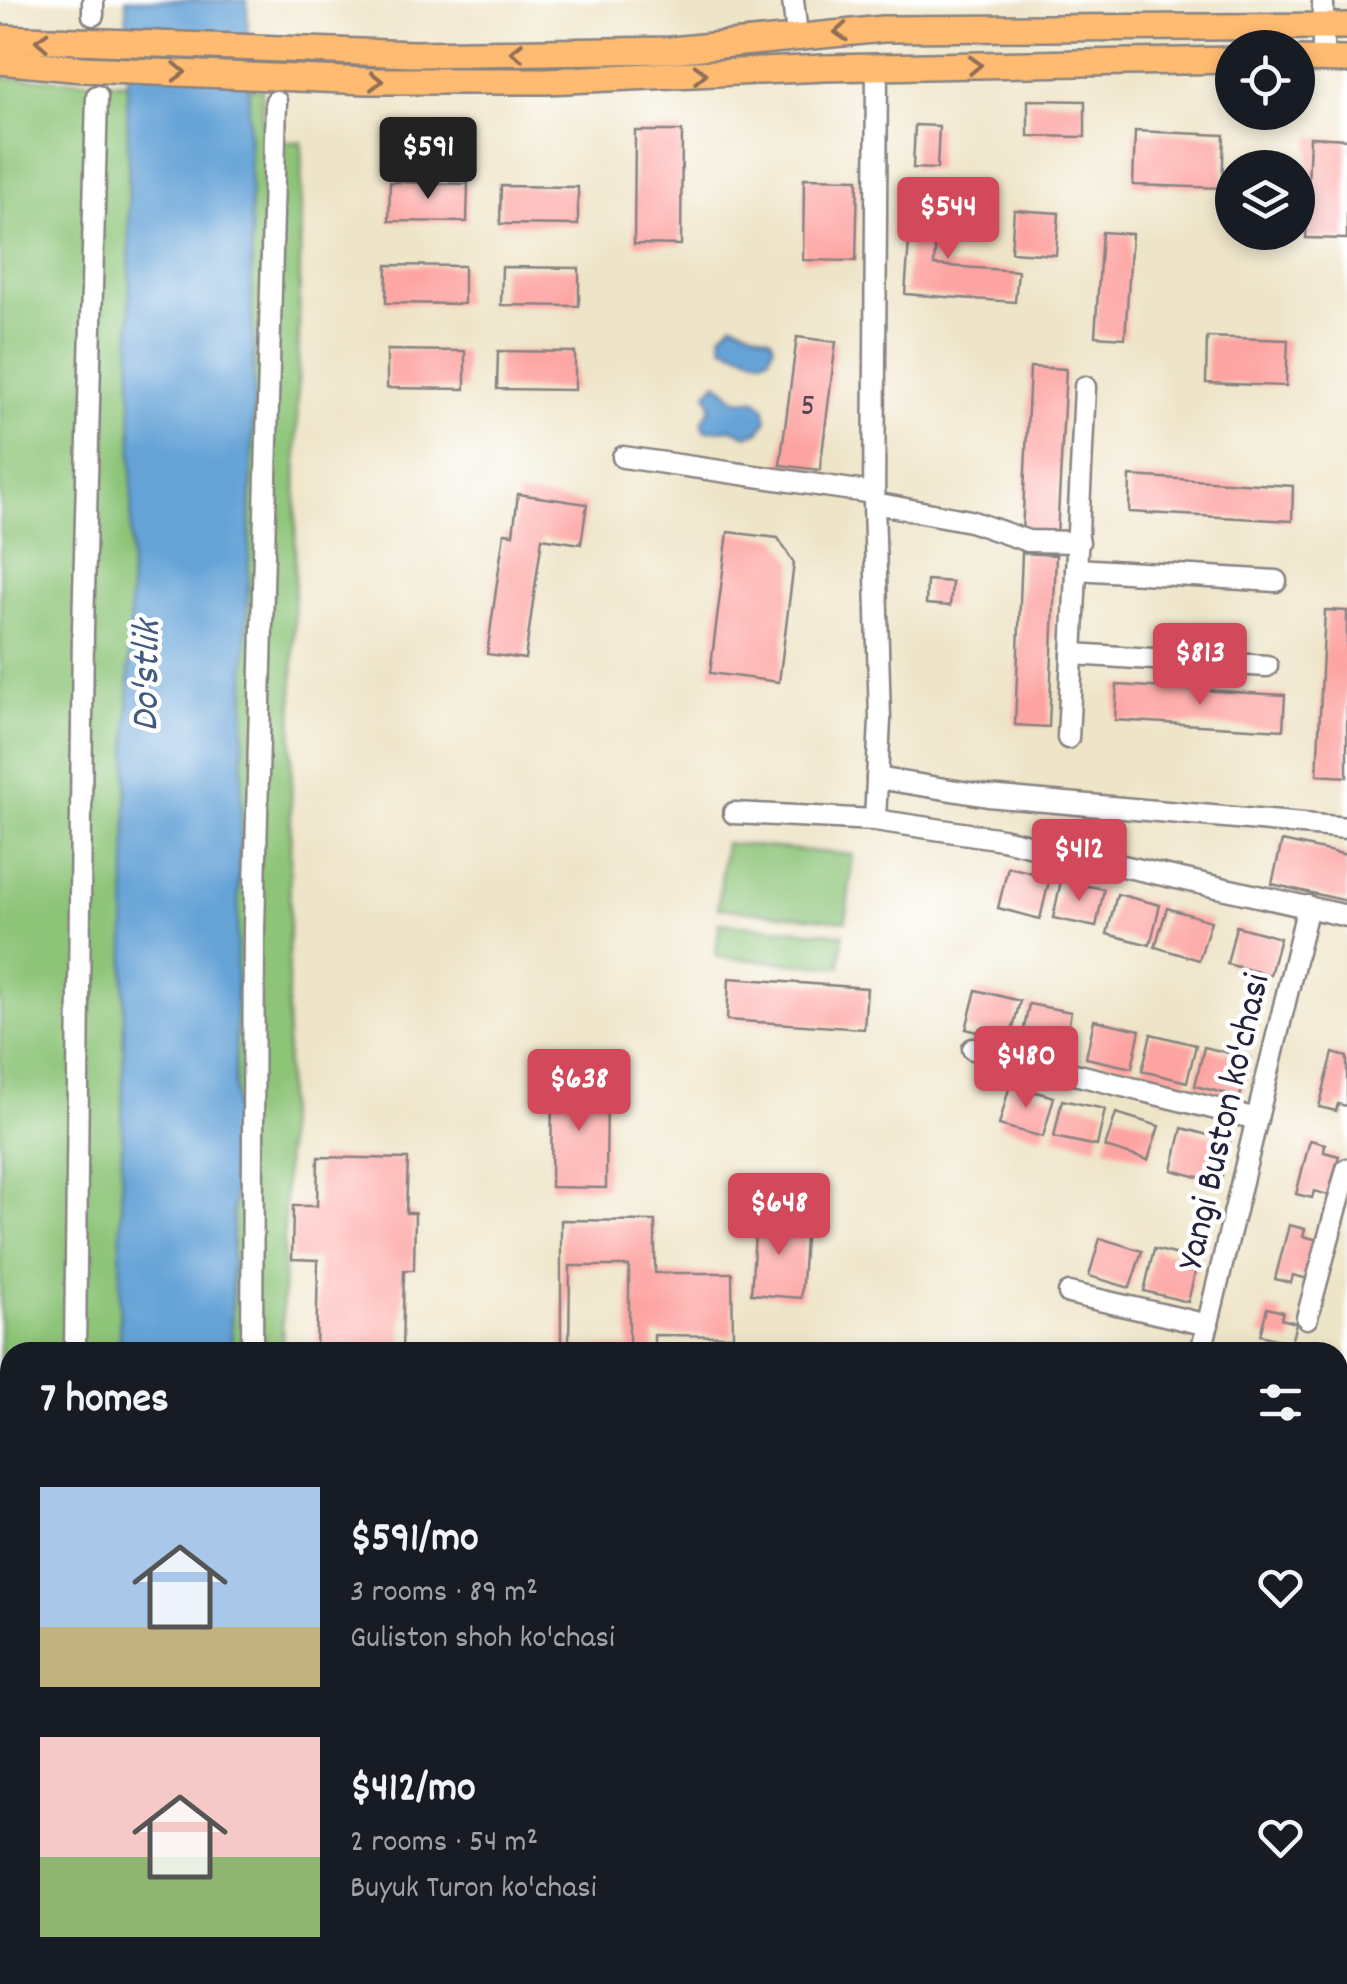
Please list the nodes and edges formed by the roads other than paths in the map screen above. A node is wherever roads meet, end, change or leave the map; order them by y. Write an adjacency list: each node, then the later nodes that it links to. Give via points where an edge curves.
1 (793, 0): 4 (street)
2 (1323, 0): 3 (street)
3 (1335, 27): 4 (main road, one-way to 4, via 940,28); 8 (street)
4 (797, 36): 10 (main road, one-way to 10, via 671,50)
5 (0, 38): 6 (main road, one-way to 5)
6 (83, 56): 9 (main road); 10 (main road)
7 (1215, 60): 11 (main road, one-way to 7)
8 (1322, 60)
9 (0, 61)
10 (278, 63): 11 (main road, one-way to 11, via 368,81)
11 (877, 68): 16 (street)
12 (97, 96): 35 (street)
13 (276, 101): 36 (street, via 255,910)
14 (1084, 387): 17 (street)
15 (622, 456): 16 (street)
16 (873, 498): 17 (street, via 970,520 1028,542); 23 (street)
17 (1078, 542): 18 (street)
18 (1076, 569): 19 (street); 20 (street)
19 (1276, 581)
20 (1072, 654): 21 (street); 22 (street)
21 (1267, 666)
22 (1068, 738)
23 (878, 778): 25 (street); 26 (street, via 988,796)
24 (734, 813): 25 (street)
25 (875, 820): 27 (street, via 1002,839)
26 (1347, 828)
27 (1308, 906): 28 (street); 30 (street, Yangi Buston ko'chasi)
28 (1347, 916)
29 (973, 1048): 30 (street)
30 (1257, 1119): 34 (street, Yangi Buston ko'chasi)
31 (1347, 1169): 33 (street)
32 (1069, 1292): 34 (street)
33 (1307, 1318)
34 (1208, 1325): 37 (street, Yangi Buston ko'chasi)
35 (75, 1342)
36 (252, 1342)
37 (1204, 1342)

